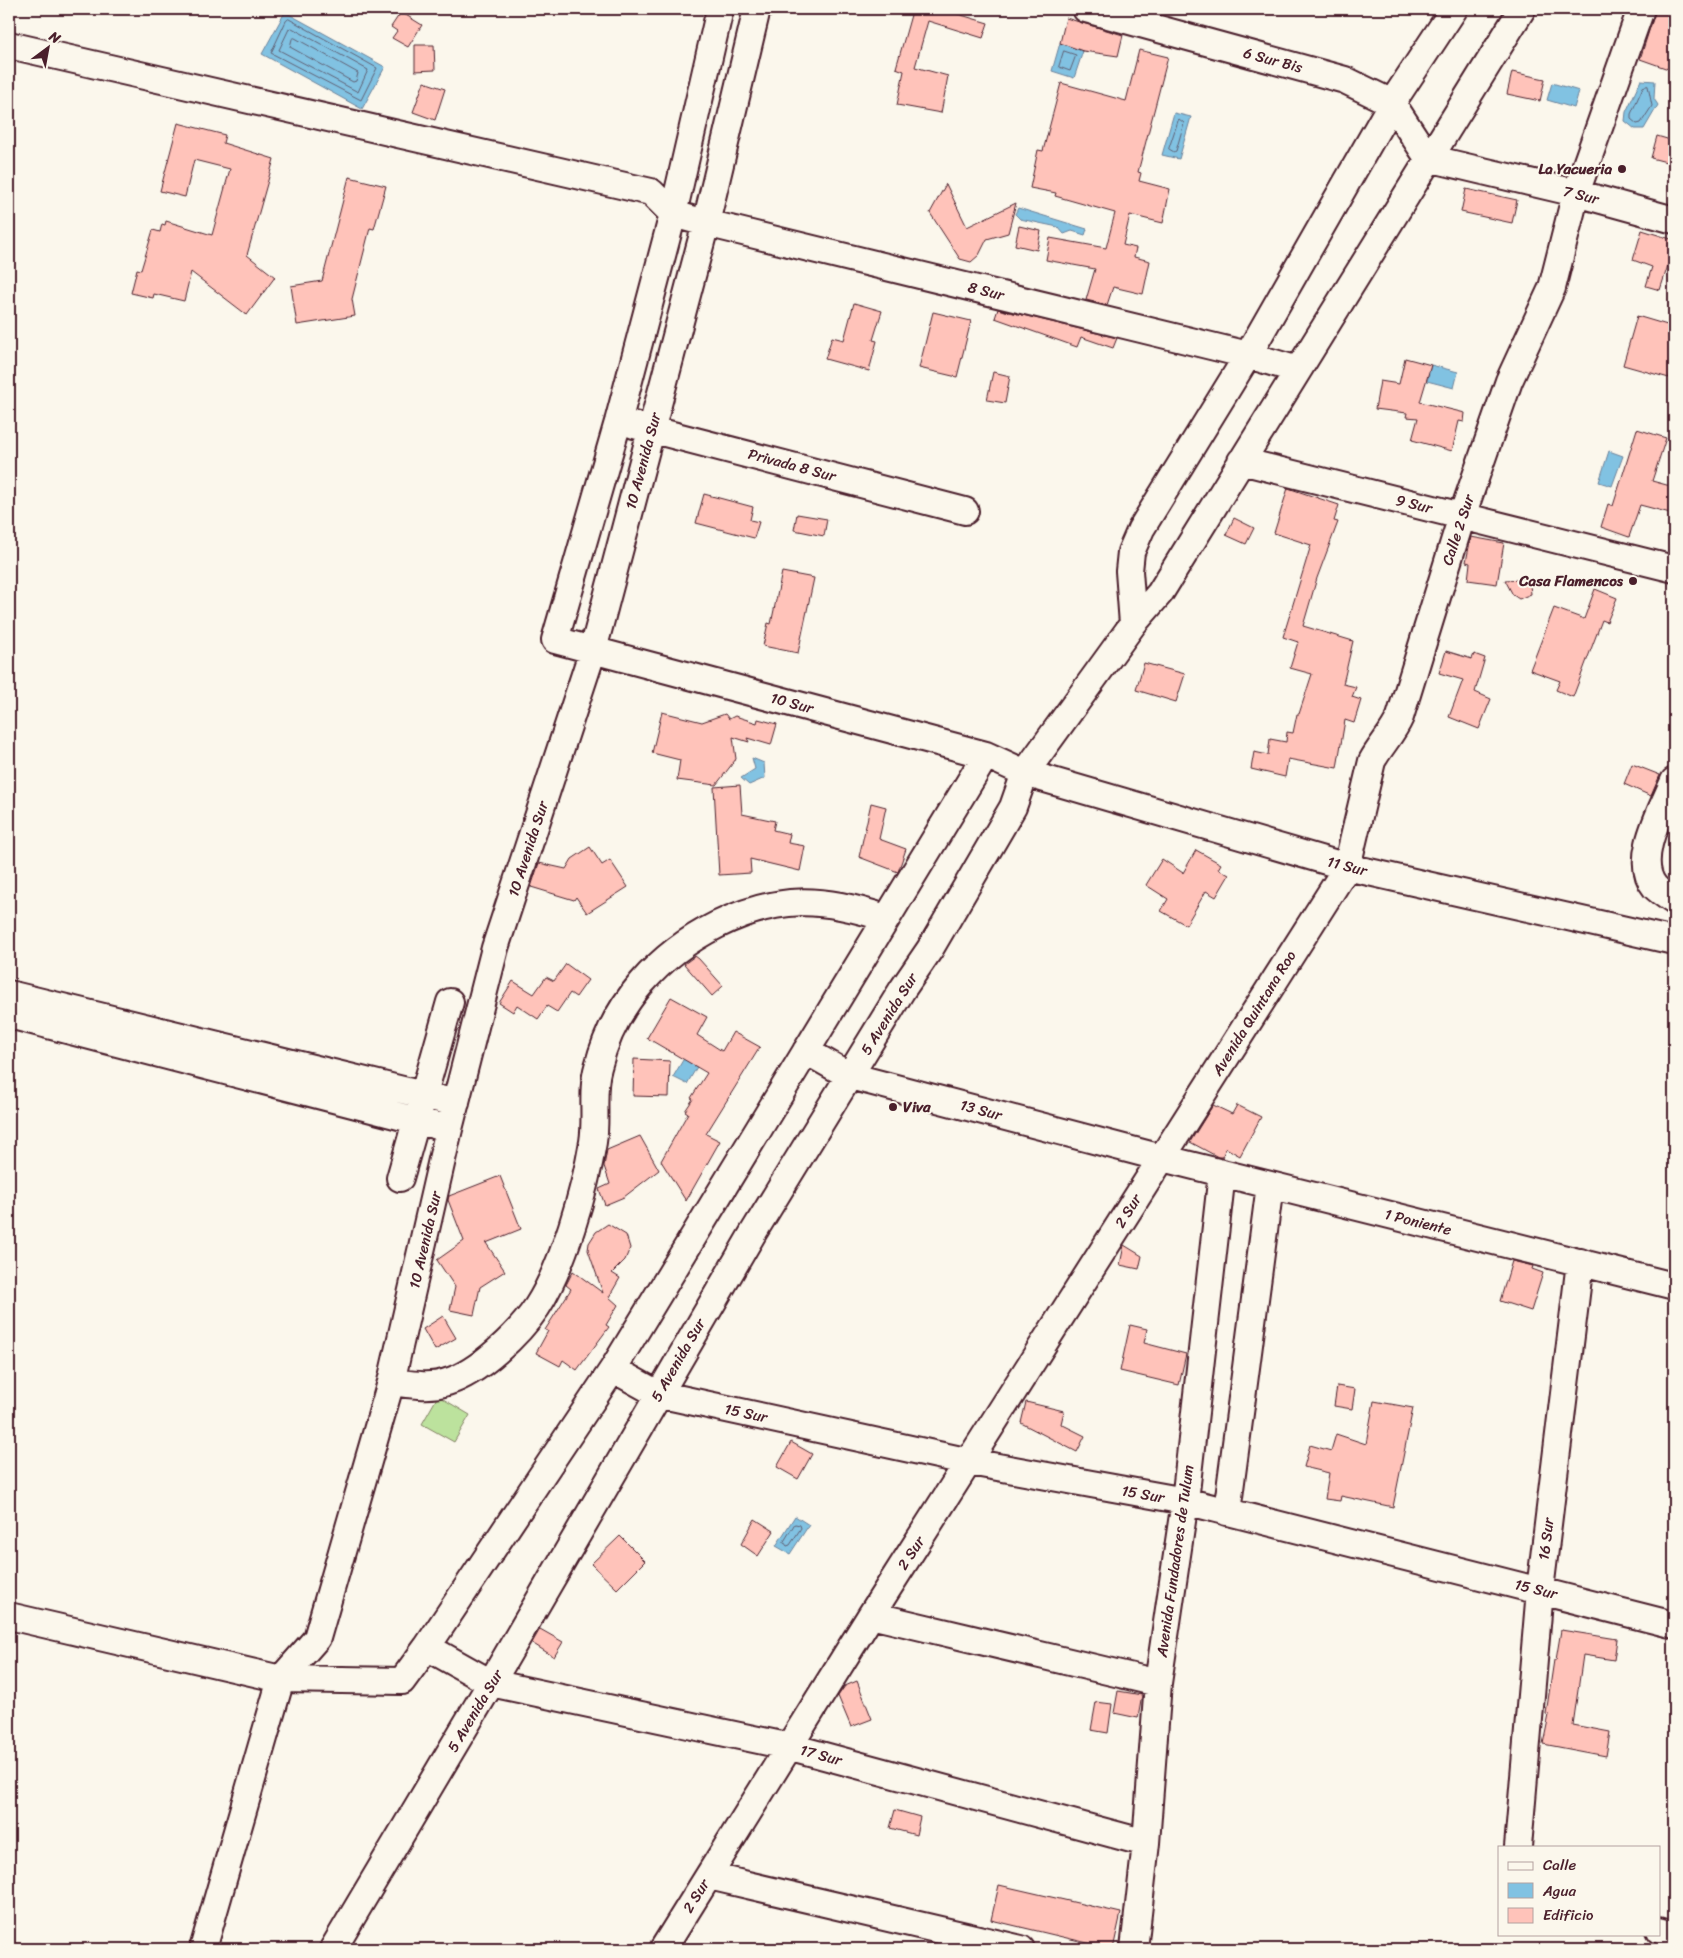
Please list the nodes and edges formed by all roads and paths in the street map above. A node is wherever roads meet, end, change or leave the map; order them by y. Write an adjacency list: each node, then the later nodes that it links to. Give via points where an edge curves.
1 (720, 9): 11 (street)
2 (757, 9): 13 (street, 10 Avenida Sur)
3 (1086, 9): 8 (street, 6 Sur Bis, via 1345,80)
4 (1454, 9): 8 (street)
5 (1522, 9): 9 (street, 5 Avenida Sur)
6 (1641, 9): 10 (street, Calle 2 Sur)
7 (9, 45): 11 (street, via 651,192)
8 (1392, 103): 9 (street); 14 (street)
9 (1428, 158): 10 (street, 7 Sur); 15 (street, 5 Avenida Sur)
10 (1576, 193): 12 (street, 7 Sur); 20 (street, Calle 2 Sur, via 1552,288 1509,382)
11 (673, 214): 13 (street, 8 Sur); 16 (street)
12 (1674, 220)
13 (706, 223): 14 (street, 8 Sur); 17 (street, 10 Avenida Sur)
14 (1248, 355): 15 (street, 8 Sur); 22 (street, via 1141,529 1131,552 1129,571)
15 (1298, 370): 18 (street, 5 Avenida Sur)
16 (618, 422): 17 (street, Privada 8 Sur); 23 (street, 10 Sur, via 555,640)
17 (652, 428): 19 (street, Privada 8 Sur); 23 (street, 10 Avenida Sur)
18 (1241, 461): 20 (street, 9 Sur); 22 (street, 5 Avenida Sur, via 1160,593)
19 (965, 511)
20 (1462, 516): 21 (street, 9 Sur); 27 (street, Calle 2 Sur, via 1395,730 1372,762)
21 (1674, 569)
22 (1133, 624): 25 (street, 5 Avenida Sur)
23 (593, 650): 24 (street, 10 Sur); 37 (street, 10 Avenida Sur, via 495,948)
24 (986, 755): 25 (street, 10 Sur); 29 (street)
25 (1025, 773): 27 (street, 11 Sur); 35 (street, 5 Avenida Sur, via 1013,807 930,949)
26 (1674, 781): 28 (street, via 1648,844 1647,867)
27 (1347, 867): 30 (street, 11 Sur); 40 (street, Avenida Quintana Roo)
28 (1664, 894)
29 (885, 918): 34 (street); 47 (street, via 819,901 786,903 751,910 725,921 696,935 667,956 634,990 616,1020 598,1067 593,1141 572,1225 558,1266 537,1308 476,1369 446,1383)
30 (1674, 941)
31 (9, 994): 36 (street)
32 (450, 1002): 36 (street)
33 (9, 1015): 38 (street)
34 (806, 1051): 35 (street, 13 Sur); 46 (street)
35 (850, 1076): 40 (street, 13 Sur); 48 (street, 5 Avenida Sur)
36 (423, 1095): 37 (street); 38 (street)
37 (456, 1104): 39 (street, 10 Avenida Sur)
38 (416, 1120): 39 (street); 42 (street)
39 (449, 1129): 47 (street, 10 Avenida Sur)
40 (1162, 1158): 41 (street, 1 Poniente); 49 (street, 2 Sur)
41 (1222, 1173): 43 (street, 1 Poniente); 50 (street, Avenida Fundadores de Tulum)
42 (400, 1178)
43 (1270, 1185): 44 (street, 1 Poniente); 51 (street)
44 (1580, 1262): 45 (street, 1 Poniente); 52 (street, 16 Sur)
45 (1674, 1286)
46 (612, 1369): 48 (street, 15 Sur); 56 (street)
47 (391, 1382): 57 (street, 10 Avenida Sur, via 317,1638)
48 (658, 1394): 49 (street, 15 Sur); 59 (street, 5 Avenida Sur)
49 (970, 1462): 50 (street, 15 Sur); 53 (street, 2 Sur)
50 (1185, 1501): 51 (street, 15 Sur); 58 (street, Avenida Fundadores de Tulum)
51 (1227, 1512): 52 (street, 15 Sur)
52 (1540, 1590): 55 (street, 15 Sur); 62 (street, 16 Sur)
53 (871, 1615): 58 (street); 60 (street, 2 Sur)
54 (9, 1616): 57 (street)
55 (1674, 1624)
56 (428, 1647): 57 (street, via 402,1681); 59 (street, 17 Sur)
57 (281, 1679): 66 (street)
58 (1158, 1683): 61 (street, Avenida Fundadores de Tulum)
59 (491, 1684): 60 (street, 17 Sur); 67 (street, 5 Avenida Sur)
60 (790, 1747): 61 (street, 17 Sur); 63 (street, 2 Sur)
61 (1146, 1843): 70 (street, Avenida Fundadores de Tulum)
62 (1518, 1846)
63 (709, 1876): 68 (street, 2 Sur); 69 (street)
64 (1660, 1930): 65 (street)
65 (1674, 1934)
66 (203, 1949)
67 (333, 1949)
68 (663, 1949)
69 (1021, 1949)
70 (1134, 1949)

